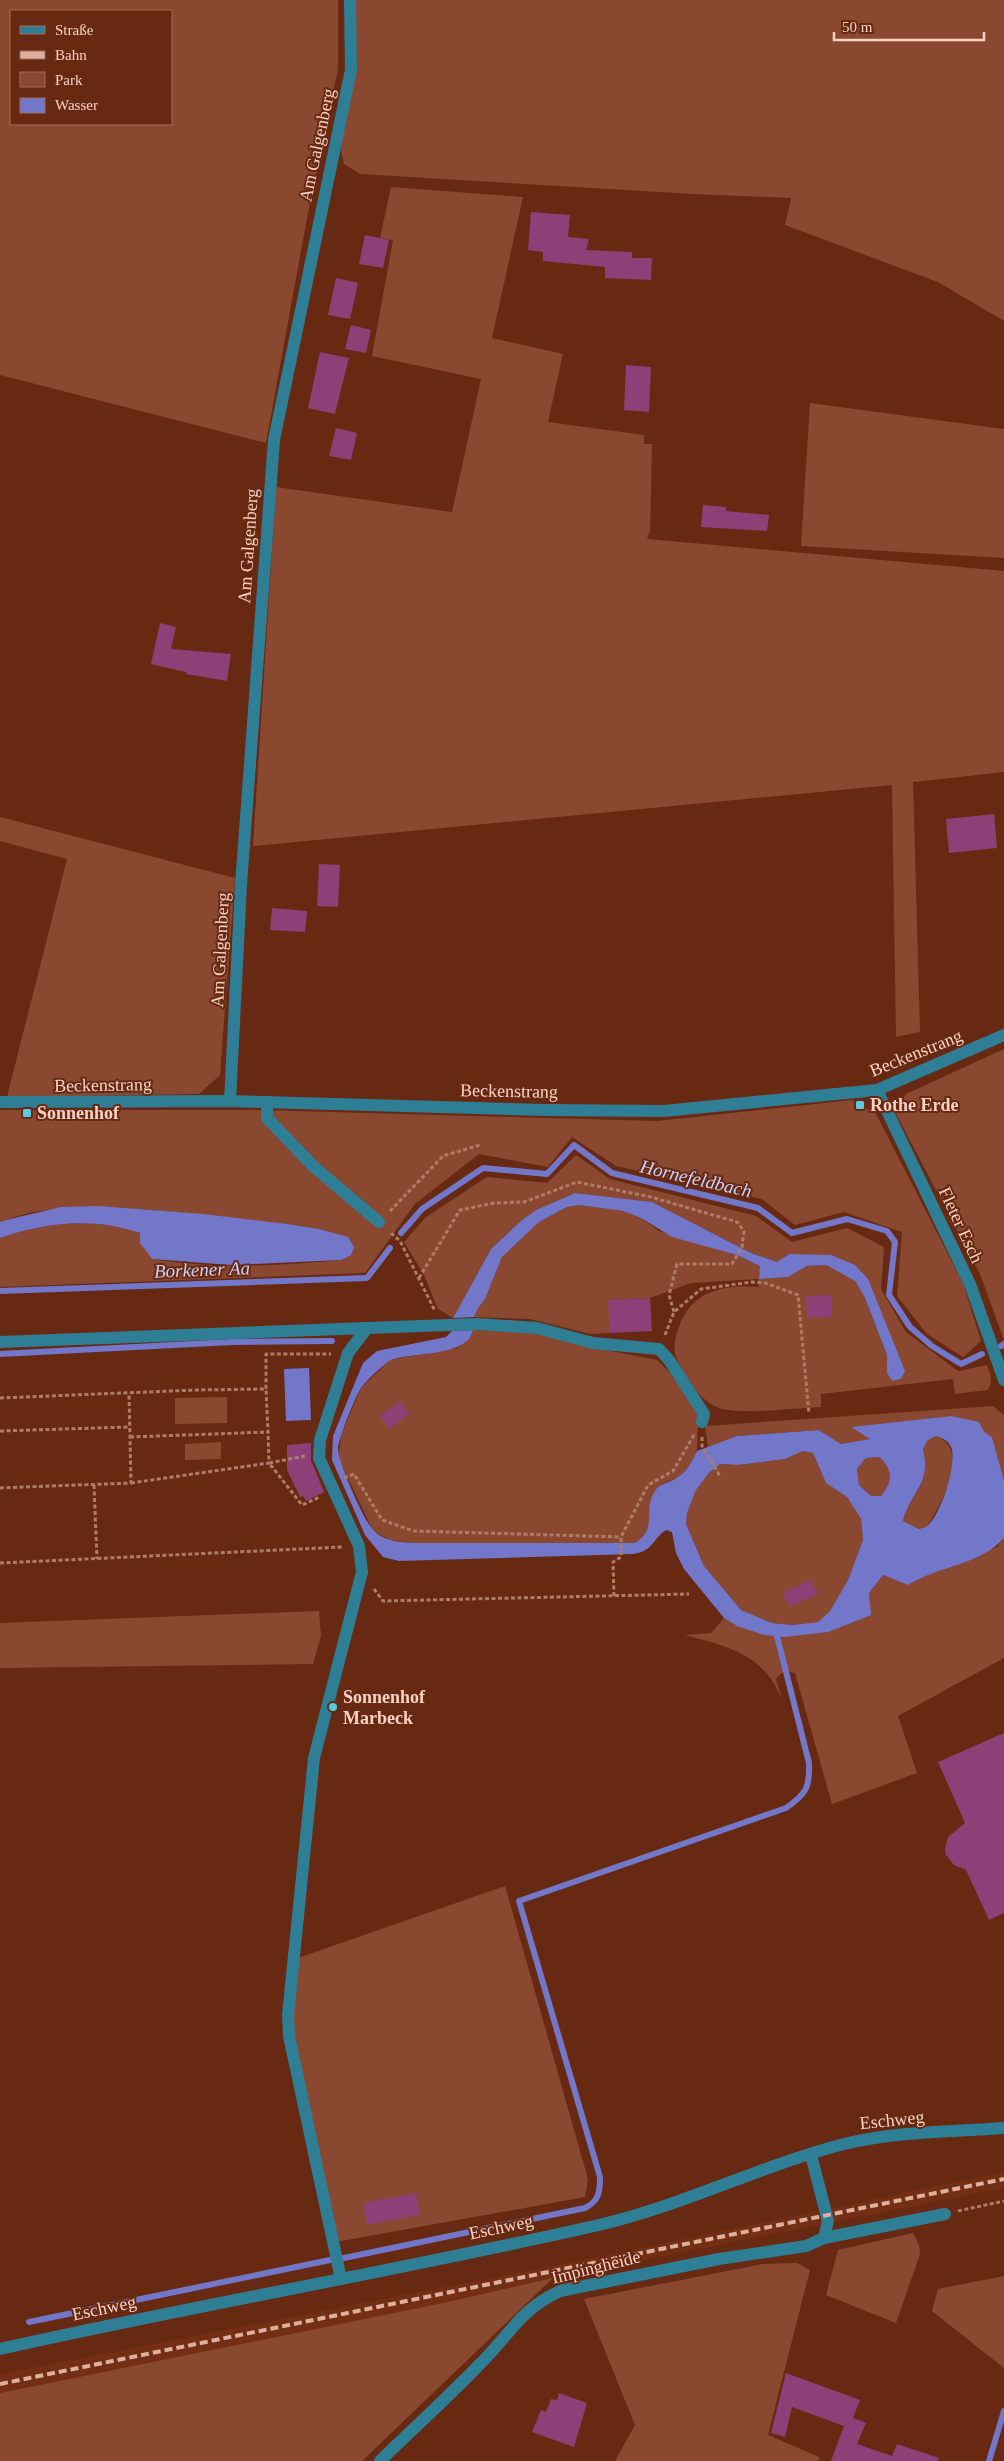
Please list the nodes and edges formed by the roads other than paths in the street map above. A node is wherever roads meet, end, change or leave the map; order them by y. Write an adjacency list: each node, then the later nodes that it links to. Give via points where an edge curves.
1 (350, 0): 4 (street, Am Galgenberg, via 351,70 281,408 271,472 241,885)
2 (1004, 1035): 3 (street, Beckenstrang)
3 (877, 1090): 6 (street, Beckenstrang, via 664,1111); 10 (street, Fleter Esch, via 970,1284)
4 (230, 1101): 5 (street, Beckenstrang); 6 (street, Beckenstrang)
5 (0, 1102)
6 (267, 1102): 7 (street, via 267,1118 314,1167)
7 (379, 1222)
8 (367, 1328): 9 (street); 11 (street, via 477,1324 537,1328 593,1343 659,1349 704,1414); 16 (street, via 348,1354 322,1431 319,1458 359,1546 362,1572 314,1758 288,2015 289,2036)
9 (0, 1342)
10 (1004, 1380)
11 (702, 1422)
12 (1004, 2128): 13 (street, Eschweg, via 871,2138)
13 (812, 2154): 15 (street, via 828,2221); 16 (street, Eschweg, via 655,2210)
14 (945, 2214): 15 (street, Impingheide)
15 (824, 2238): 18 (street, Impingheide, via 806,2246 773,2249 604,2281 560,2291 540,2300 523,2314 481,2364)
16 (341, 2279): 17 (street, Eschweg)
17 (0, 2349)
18 (380, 2461)

